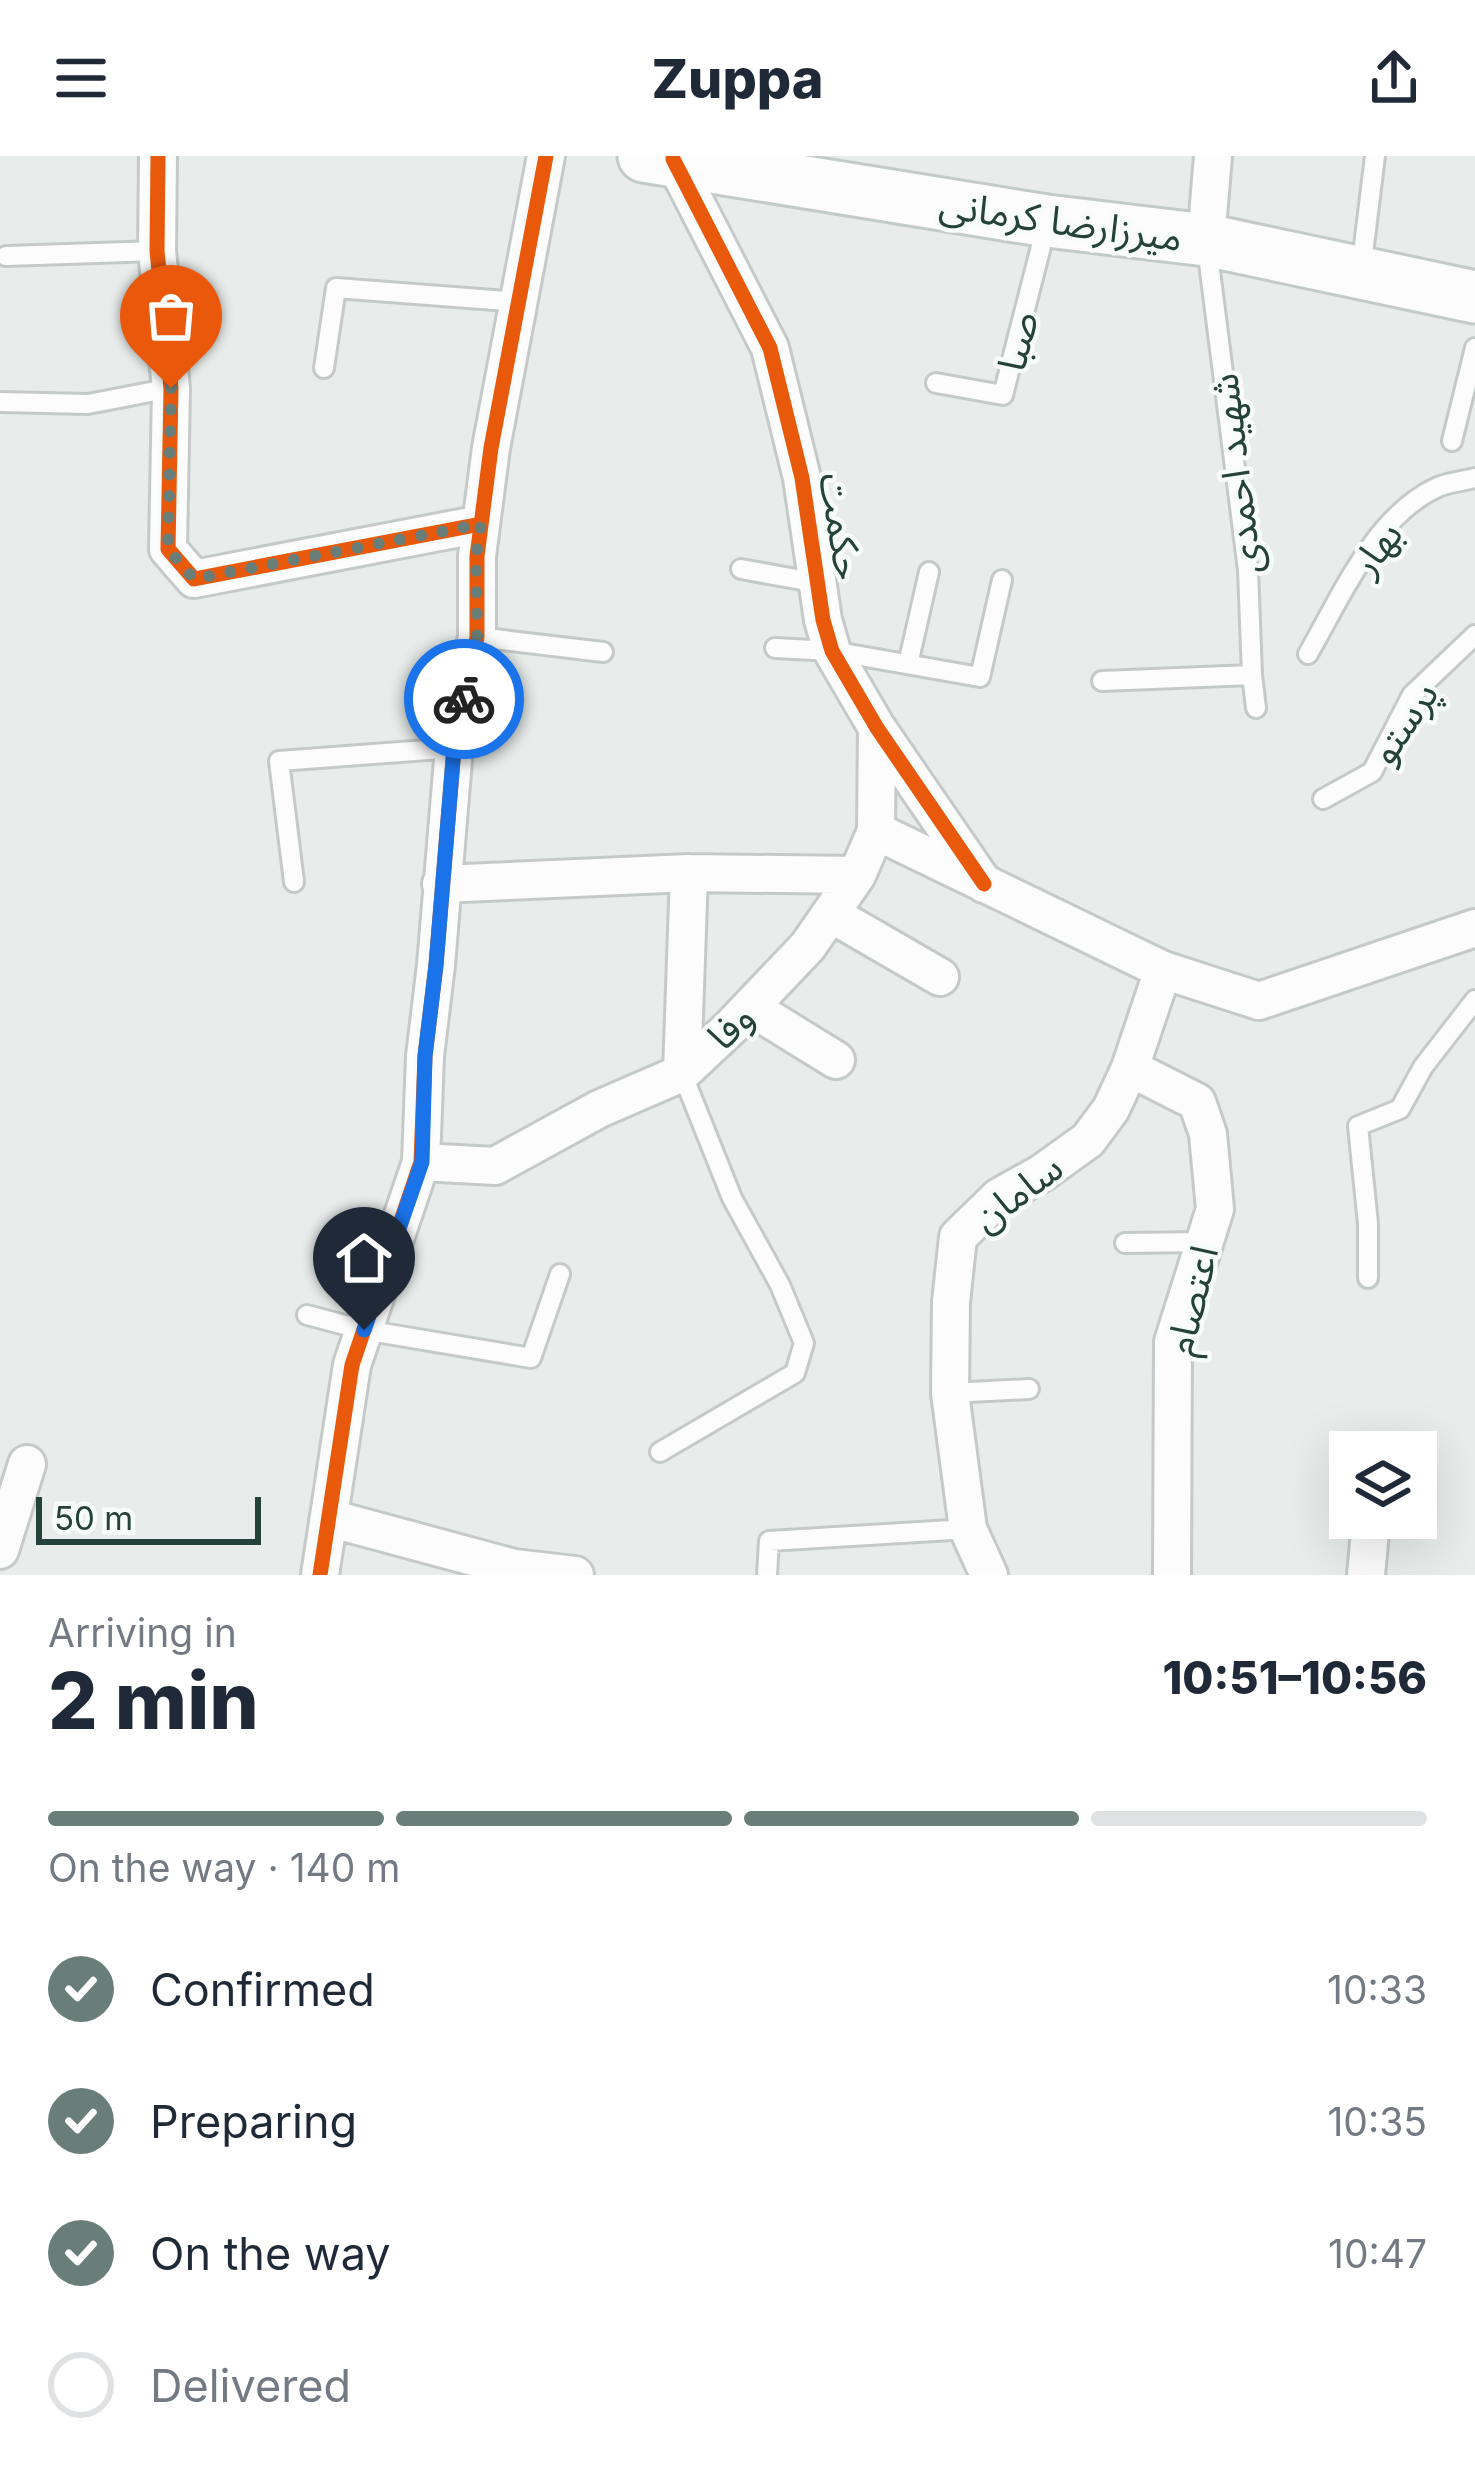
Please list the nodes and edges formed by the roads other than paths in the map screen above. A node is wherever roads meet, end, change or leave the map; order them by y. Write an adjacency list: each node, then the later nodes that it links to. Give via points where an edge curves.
1 (158, 156): 8 (street)
2 (546, 156): 12 (street)
3 (1213, 156): 7 (street)
4 (1376, 156): 10 (lane)
5 (663, 157): 6 (main road, میرزارضا کرمانی, via 856,181); 24 (street, حکمت, via 770,348)
6 (1048, 221): 7 (main road, میرزارضا کرمانی); 15 (lane, صبا, via 1003,395)
7 (1206, 240): 10 (main road, میرزارضا کرمانی); 32 (lane, شهید احمدی, via 1248,570)
8 (158, 251): 9 (lane); 16 (street)
9 (6, 256)
10 (1361, 273): 11 (main road, میرزارضا کرمانی)
11 (1475, 297)
12 (519, 302): 14 (lane, via 336,287); 20 (street)
13 (1475, 348): 18 (lane)
14 (324, 368)
15 (936, 383)
16 (171, 388): 17 (lane, via 88,404); 20 (street, via 168,549 194,579)
17 (0, 402)
18 (1452, 441)
19 (1475, 478): 30 (lane, بهار, via 1439,487 1396,516)
20 (481, 524): 26 (street)
21 (741, 569): 24 (lane)
22 (928, 572): 31 (lane)
23 (1002, 580): 31 (lane, via 980,677)
24 (818, 583): 28 (street, حکمت)
25 (1475, 634): 37 (lane, پرستو, via 1412,695 1372,772)
26 (477, 637): 29 (lane); 36 (street)
27 (775, 648): 28 (lane)
28 (832, 651): 31 (lane); 35 (street, حکمت)
29 (603, 652)
30 (1308, 654)
31 (908, 664)
32 (1252, 675): 33 (lane); 34 (lane, شهید احمدی)
33 (1102, 681)
34 (1256, 708)
35 (877, 728): 38 (street, وفا); 43 (street, حکمت)
36 (454, 748): 41 (lane, via 279,761); 42 (street)
37 (1323, 799)
38 (876, 831): 40 (street, وفا); 43 (street, حکمت)
39 (689, 873): 40 (street); 42 (street); 52 (street)
40 (857, 875): 44 (street, وفا)
41 (294, 882)
42 (441, 884): 53 (street)
43 (984, 884): 46 (street, حکمت)
44 (831, 914): 47 (street); 49 (street, وفا)
45 (1475, 928): 46 (street, حکمت, via 1259,1001)
46 (1163, 970): 51 (street, سامان)
47 (940, 977)
48 (1475, 1000): 57 (lane, via 1400,1109 1358,1126)
49 (750, 1007): 50 (street); 52 (street, وفا)
50 (836, 1060)
51 (1130, 1068): 54 (street, اعتصام, via 1197,1102 1215,1209); 61 (street, سامان, via 1088,1140 999,1197 958,1237)
52 (682, 1073): 53 (street, وفا, via 495,1166); 62 (lane, via 804,1343 795,1373)
53 (422, 1162): 59 (street)
54 (1204, 1242): 55 (lane); 72 (street, اعتصام, via 1173,1342)
55 (1124, 1243)
56 (560, 1274): 59 (lane, via 531,1358)
57 (1368, 1278)
58 (307, 1315): 59 (lane)
59 (364, 1330): 64 (street)
60 (1029, 1389): 61 (lane)
61 (950, 1393): 65 (street, سامان)
62 (661, 1452)
63 (27, 1464): 67 (street)
64 (329, 1518): 68 (street); 69 (street, via 514,1568)
65 (968, 1529): 70 (lane, via 769,1541); 71 (street, سامان)
66 (1369, 1539): 73 (street)
67 (0, 1550)
68 (320, 1575)
69 (575, 1575)
70 (767, 1575)
71 (989, 1575)
72 (1172, 1575)
73 (1366, 1575)

